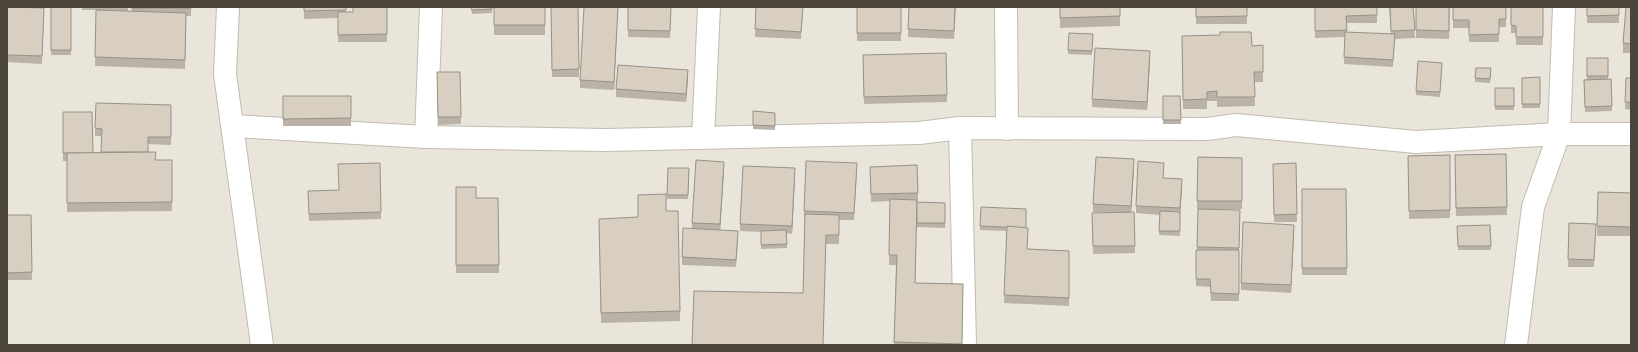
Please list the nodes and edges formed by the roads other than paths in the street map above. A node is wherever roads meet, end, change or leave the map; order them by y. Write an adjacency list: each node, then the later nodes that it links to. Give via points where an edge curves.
1 (228, 7): 6 (street, via 225,74)
2 (431, 7): 11 (street)
3 (709, 7): 12 (street)
4 (1006, 7): 8 (street)
5 (1564, 7): 9 (street)
6 (233, 126): 11 (street); 13 (street)
7 (960, 128): 8 (street); 12 (street, via 919,133); 14 (street)
8 (1007, 129): 9 (street, via 1208,129 1236,124 1416,142)
9 (1559, 134): 10 (street); 15 (street, via 1534,207)
10 (1631, 134)
11 (426, 137): 12 (street, via 605,140)
12 (703, 138)
13 (262, 345)
14 (965, 345)
15 (1516, 345)

